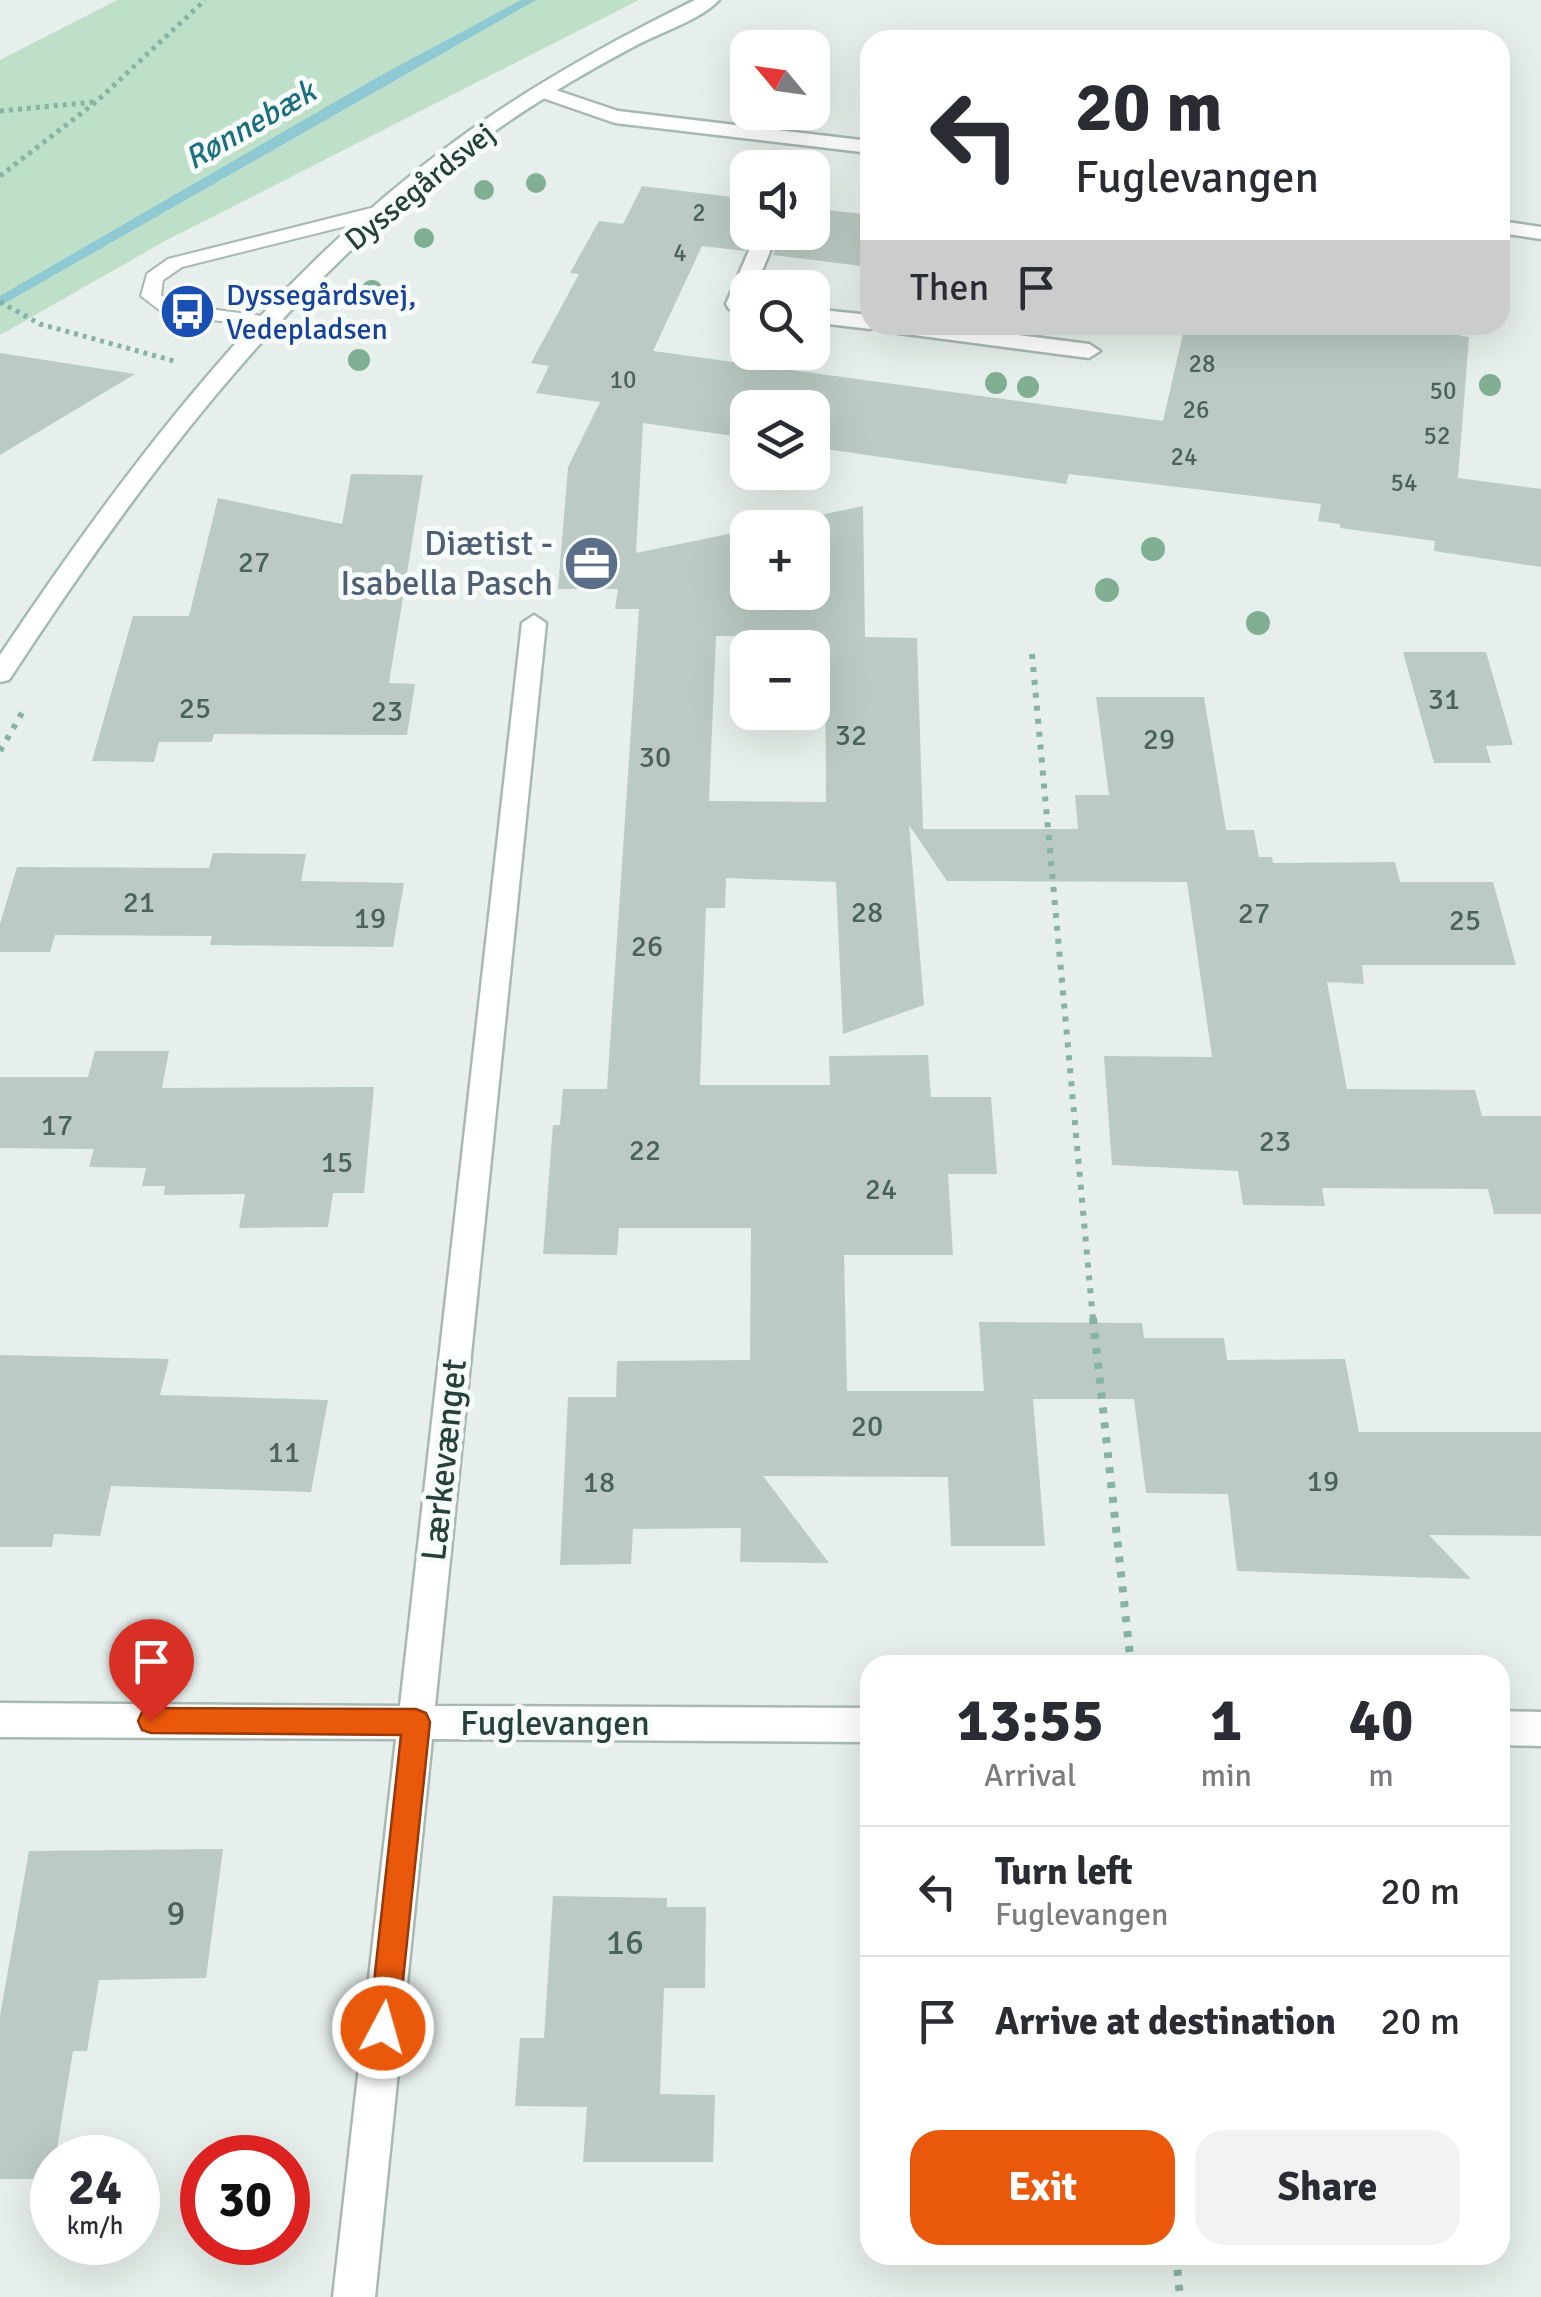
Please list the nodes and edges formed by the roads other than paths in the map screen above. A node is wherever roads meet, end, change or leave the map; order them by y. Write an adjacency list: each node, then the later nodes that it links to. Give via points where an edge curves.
1 (710, 0): 2 (street, Dyssegårdsvej)
2 (541, 91): 3 (street, via 615,116 804,146); 4 (street, Dyssegårdsvej)
3 (860, 147)
4 (384, 211): 9 (street, Dyssegårdsvej); 9 (lane, via 174,263 154,278 150,296 166,309)
5 (1510, 228): 6 (street)
6 (1541, 232)
7 (830, 316): 8 (street)
8 (860, 321)
9 (270, 324): 13 (street, Dyssegårdsvej, via 152,455)
10 (967, 335): 11 (street)
11 (1088, 351)
12 (534, 623): 15 (street, Lærkevænget)
13 (0, 674)
14 (0, 1720): 15 (street, Fuglevangen)
15 (416, 1722): 16 (street, Fuglevangen); 19 (street, Lærkevænget)
16 (860, 1725)
17 (1510, 1728): 18 (street)
18 (1541, 1729)
19 (354, 2297)

